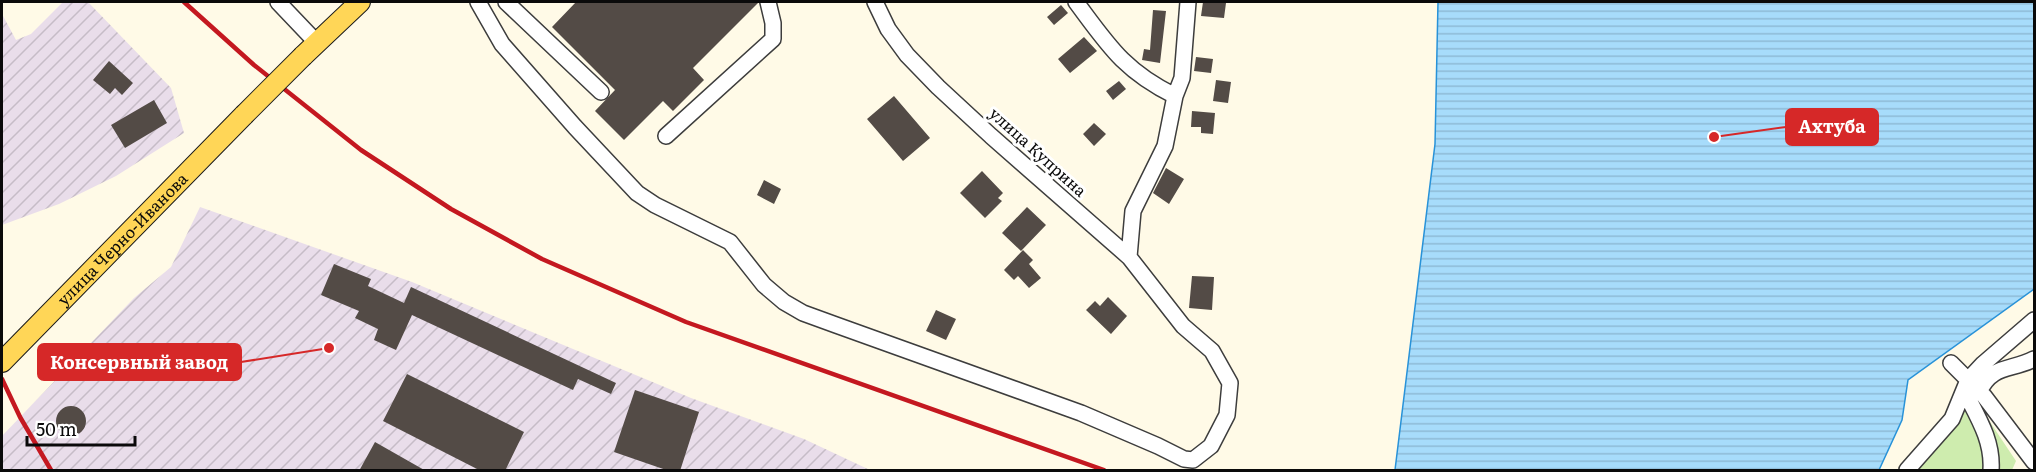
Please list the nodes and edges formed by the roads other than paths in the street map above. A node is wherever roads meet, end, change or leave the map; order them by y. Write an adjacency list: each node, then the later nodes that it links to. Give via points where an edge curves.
1 (278, 2): 9 (street)
2 (360, 2): 9 (main road)
3 (478, 2): 13 (street, улица Куприна, via 502,44 638,193 730,242 764,285 784,302 803,313 1060,405 1192,460 1211,446 1218,434 1227,415 1230,383 1212,351 1183,326)
4 (506, 2): 10 (street)
5 (768, 2): 12 (street, via 772,39)
6 (875, 2): 13 (street, улица Куприна, via 907,55 938,87)
7 (1076, 2): 11 (street, via 1129,68)
8 (1188, 2): 11 (street, via 1182,78)
9 (310, 49): 16 (main road, улица Черно-Иванова, bridge)
10 (601, 92)
11 (1174, 96): 13 (street, via 1165,146 1133,211)
12 (666, 136)
13 (1129, 257)
14 (2034, 320): 18 (street, via 1983,364)
15 (2034, 359): 19 (street, via 1990,375)
16 (2, 362)
17 (1951, 363): 18 (street)
18 (1966, 385): 19 (street); 21 (street, via 1952,419); 22 (street, via 1987,436)
19 (1979, 392): 20 (street)
20 (2034, 462)
21 (1907, 471)
22 (1991, 471)

